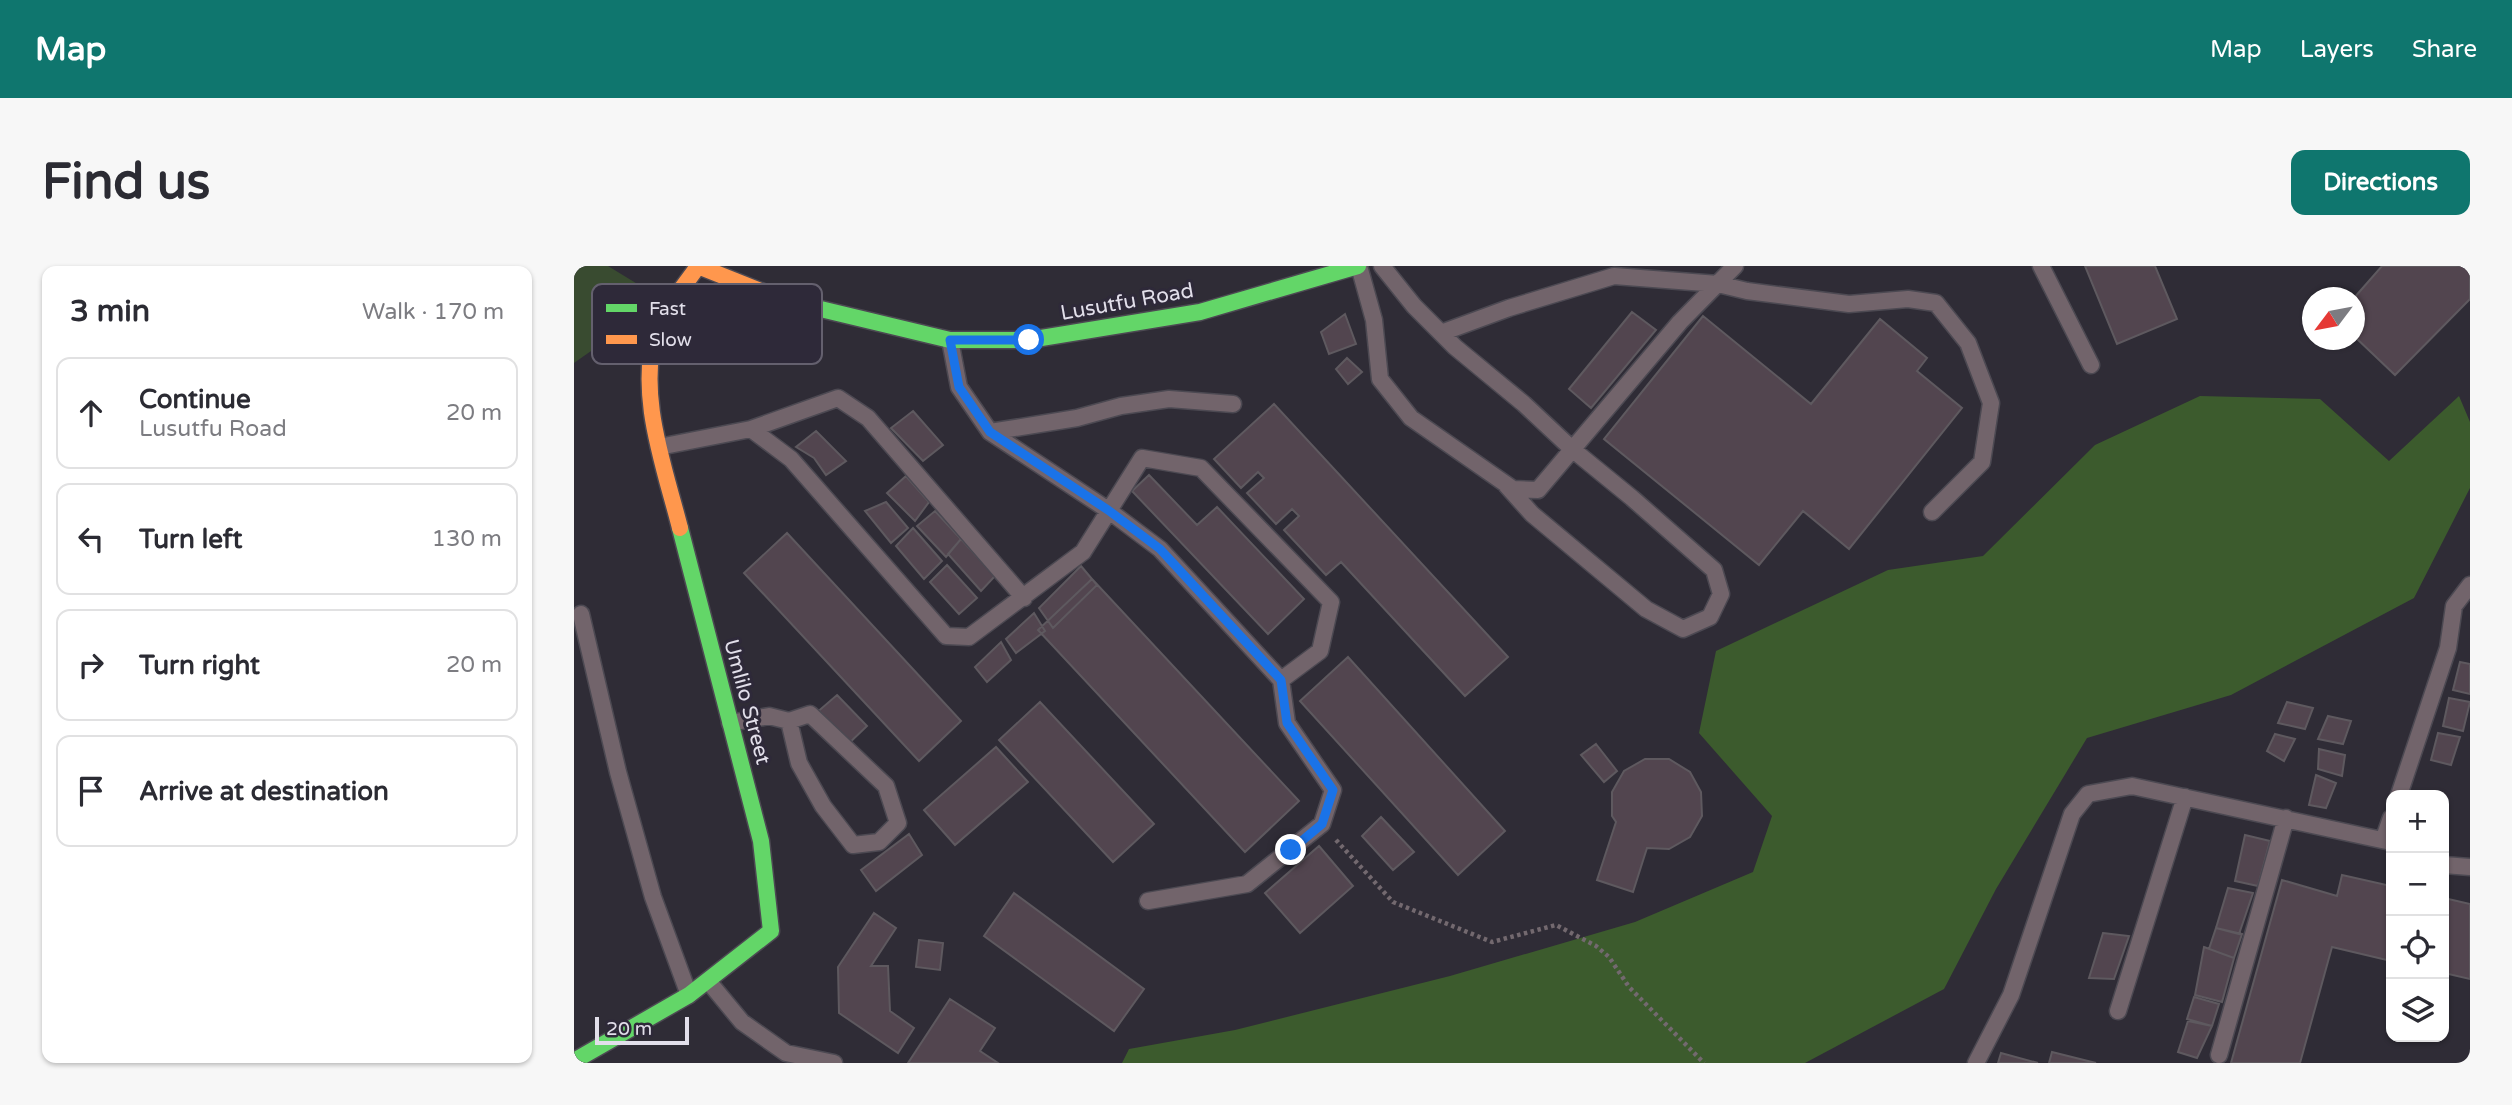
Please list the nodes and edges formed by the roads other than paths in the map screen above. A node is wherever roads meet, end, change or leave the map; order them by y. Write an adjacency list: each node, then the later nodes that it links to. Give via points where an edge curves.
1 (698, 266): 6 (street, Umlilo Street); 7 (street, Lusutfu Road)
2 (1359, 266): 11 (street, Lusutfu Road, via 1200,312 1029,340); 19 (lane, via 1374,320 1380,379 1411,418)
3 (1382, 266): 10 (lane)
4 (1735, 266): 8 (lane)
5 (2041, 266): 13 (lane)
6 (686, 284)
7 (743, 284)
8 (1718, 284): 10 (lane, via 1614,276); 18 (lane); 21 (lane, via 1849,304 1908,299 1936,303 1968,343 1991,403 1982,462)
9 (822, 310): 11 (street, Lusutfu Road)
10 (1441, 333): 18 (lane)
11 (950, 340): 16 (lane, via 959,387)
12 (651, 364): 17 (street, Umlilo Street, via 648,383)
13 (2091, 365)
14 (1233, 404): 16 (lane, via 1169,399)
15 (751, 429): 17 (lane); 23 (lane, via 838,398 868,418); 23 (lane, via 791,460 946,636 969,637)
16 (990, 432): 20 (lane)
17 (659, 447): 27 (street, Umlilo Street)
18 (1572, 449): 19 (lane, via 1538,490); 19 (lane, via 1714,570 1721,594 1710,617 1683,628 1646,609 1532,514)
19 (1506, 485)
20 (1108, 510): 23 (lane, via 1083,552); 25 (lane, via 1160,549); 25 (lane, via 1142,458 1201,468 1331,602 1320,651)
21 (1933, 512)
22 (2470, 585): 28 (lane, via 2454,606 2448,648)
23 (1024, 598)
24 (581, 614): 36 (lane, via 653,897)
25 (1281, 680): 34 (lane, via 1287,723 1333,790 1322,824 1247,884)
26 (789, 721): 26 (lane, via 799,763 822,807 853,845 879,842 898,823 886,786 810,714); 27 (lane, via 769,716)
27 (730, 723): 35 (street, Umlilo Street, via 761,841 771,931)
28 (2401, 790)
29 (2185, 797): 30 (lane); 37 (lane); 41 (lane, via 2132,786 2088,794 2072,814 2011,995)
30 (2286, 818): 31 (lane); 38 (lane)
31 (2386, 840)
32 (2449, 865): 33 (lane)
33 (2470, 867)
34 (1148, 901)
35 (709, 982): 36 (street, Umlilo Street); 40 (lane, via 742,1022 786,1053)
36 (690, 995): 39 (street, Umlilo Street)
37 (2119, 1011)
38 (2220, 1055)
39 (576, 1058)
40 (834, 1063)
41 (1976, 1063)

